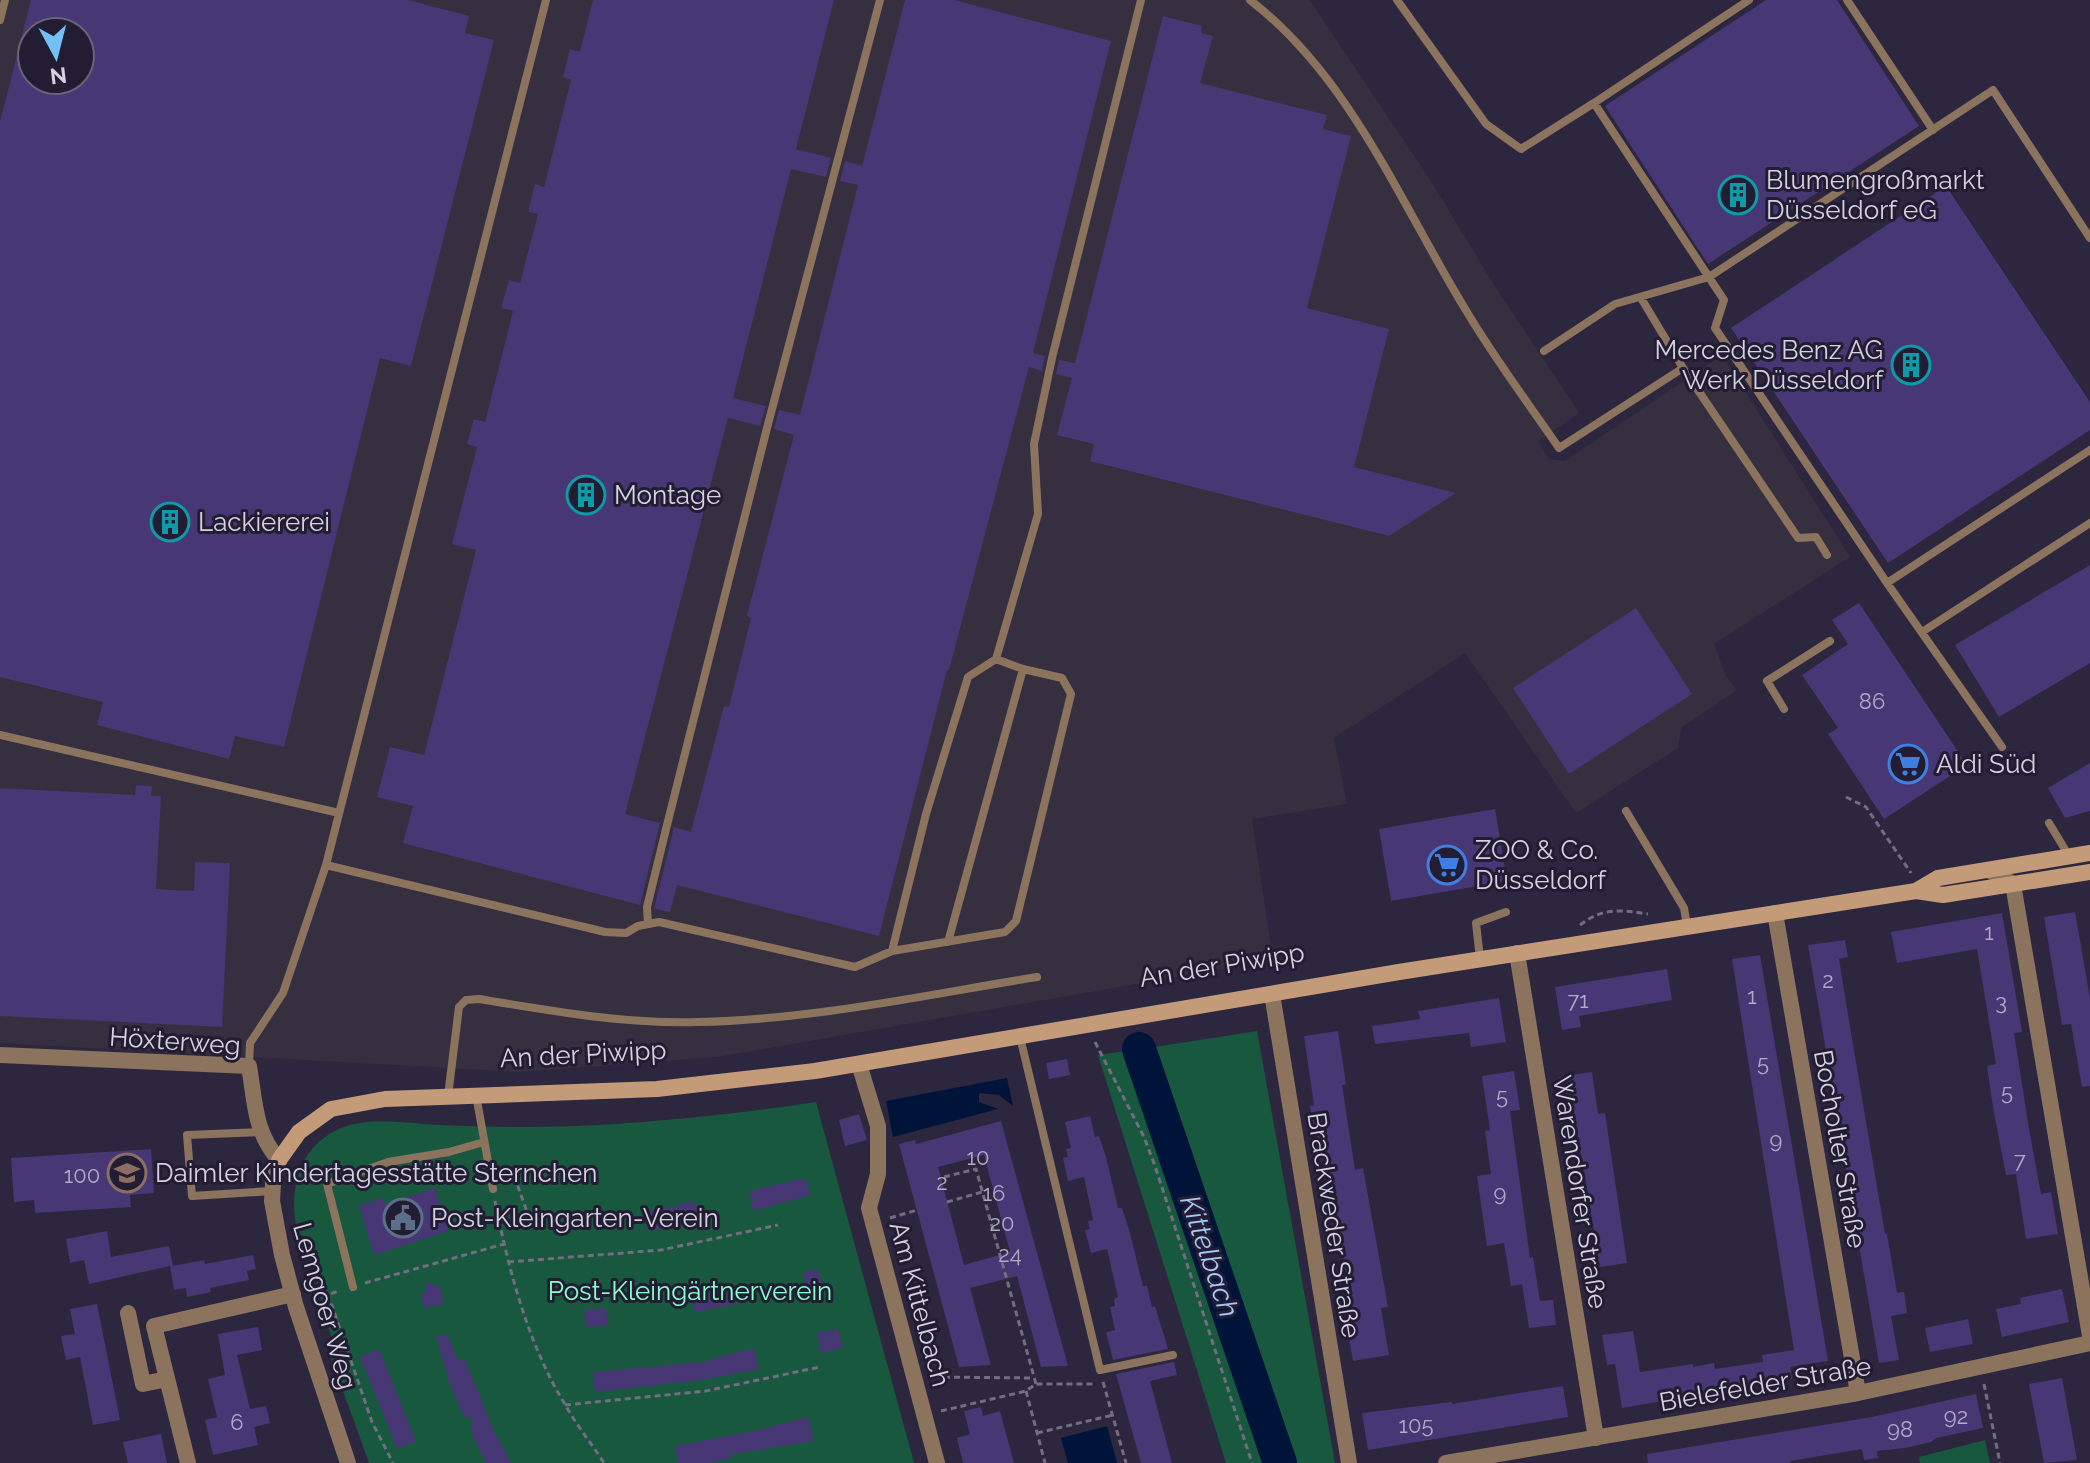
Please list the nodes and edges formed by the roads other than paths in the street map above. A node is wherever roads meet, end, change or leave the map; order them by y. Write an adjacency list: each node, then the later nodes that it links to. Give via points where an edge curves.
1 (5, 0): 9 (lane)
2 (546, 0): 29 (lane)
3 (880, 0): 40 (lane, via 667,825 647,907)
4 (1141, 0): 23 (lane, via 1052,358 1034,444 1038,514)
5 (1250, 0): 16 (lane, via 1328,80 1363,130 1467,314 1559,448)
6 (1397, 0): 10 (lane, via 1486,124 1521,149)
7 (1749, 0): 10 (lane)
8 (1847, 0): 11 (lane)
9 (0, 20)
10 (1594, 103): 13 (lane)
11 (1933, 130): 12 (lane, via 1993,90); 13 (lane)
12 (2090, 238)
13 (1709, 277): 14 (lane); 20 (lane, via 1724,300 1715,328)
14 (1641, 298): 15 (lane, via 1615,304); 16 (lane)
15 (1544, 351)
16 (1683, 368): 19 (lane, via 1798,538 1816,537)
17 (2090, 450): 20 (lane)
18 (2090, 523): 21 (lane)
19 (1827, 555)
20 (1887, 583): 21 (lane)
21 (1922, 632): 27 (lane)
22 (1830, 641): 25 (lane, via 1767,681)
23 (996, 659): 24 (lane); 43 (lane, via 968,677)
24 (1023, 669): 42 (lane); 42 (lane, via 1062,678 1071,694 1016,921 1005,932)
25 (1784, 709)
26 (0, 735): 29 (lane)
27 (2002, 747)
28 (1626, 811): 41 (lane, via 1684,908)
29 (339, 813): 33 (lane)
30 (2049, 823): 32 (lane)
31 (2090, 853): 32 (street, An der Piwipp)
32 (2069, 856): 34 (street, An der Piwipp)
33 (326, 865): 40 (lane, via 605,932 626,933); 51 (lane, via 283,993 250,1043)
34 (1989, 870): 36 (street); 37 (street, An der Piwipp, via 1938,878)
35 (2090, 872): 36 (street, An der Piwipp)
36 (2013, 884): 37 (street, An der Piwipp, via 1943,895); 64 (street)
37 (1916, 891): 39 (street, An der Piwipp)
38 (1506, 912): 45 (lane, via 1476,923)
39 (1775, 913): 41 (street, An der Piwipp); 68 (street, Bocholter Straße)
40 (648, 924): 43 (lane, via 659,922 855,967)
41 (1687, 926): 44 (street, An der Piwipp)
42 (948, 942): 43 (lane)
43 (892, 951)
44 (1517, 953): 45 (street, An der Piwipp); 69 (street, Warendorfer Straße)
45 (1480, 959): 47 (street, An der Piwipp)
46 (1037, 977): 53 (lane, via 814,1013 694,1023 590,1017 466,1000 459,1007)
47 (1272, 994): 48 (street, An der Piwipp); 73 (street, Brackweder Straße)
48 (1020, 1037): 50 (street, An der Piwipp); 66 (lane, via 1100,1370)
49 (0, 1055): 51 (street, Höxterweg)
50 (859, 1064): 52 (street, An der Piwipp, via 657,1089); 72 (street, Am Kittelbach, via 878,1126 878,1174 869,1208)
51 (249, 1066): 54 (street, Höxterweg)
52 (476, 1094): 53 (street, An der Piwipp); 55 (lane)
53 (448, 1097): 56 (street, An der Piwipp, via 385,1099 331,1109 299,1132)
54 (260, 1132): 56 (street, Höxterweg); 58 (lane, via 187,1135 192,1196)
55 (484, 1142): 57 (lane); 59 (lane, via 388,1162 327,1184)
56 (279, 1160): 58 (street, Lemgoer Weg)
57 (492, 1185)
58 (272, 1191): 60 (street, Lemgoer Weg)
59 (353, 1287)
60 (293, 1294): 62 (street); 71 (street, Lemgoer Weg)
61 (128, 1313): 63 (street)
62 (154, 1326): 63 (street); 67 (street)
63 (131, 1331): 67 (street, via 143,1384)
64 (2090, 1336)
65 (2090, 1343): 68 (street, Bielefelder Straße)
66 (1173, 1355)
67 (167, 1379): 70 (street)
68 (1858, 1393): 69 (street, Bielefelder Straße)
69 (1596, 1438): 74 (street, Bielefelder Straße)
70 (188, 1463)
71 (348, 1463)
72 (937, 1463)
73 (1349, 1463)
74 (1446, 1463)

